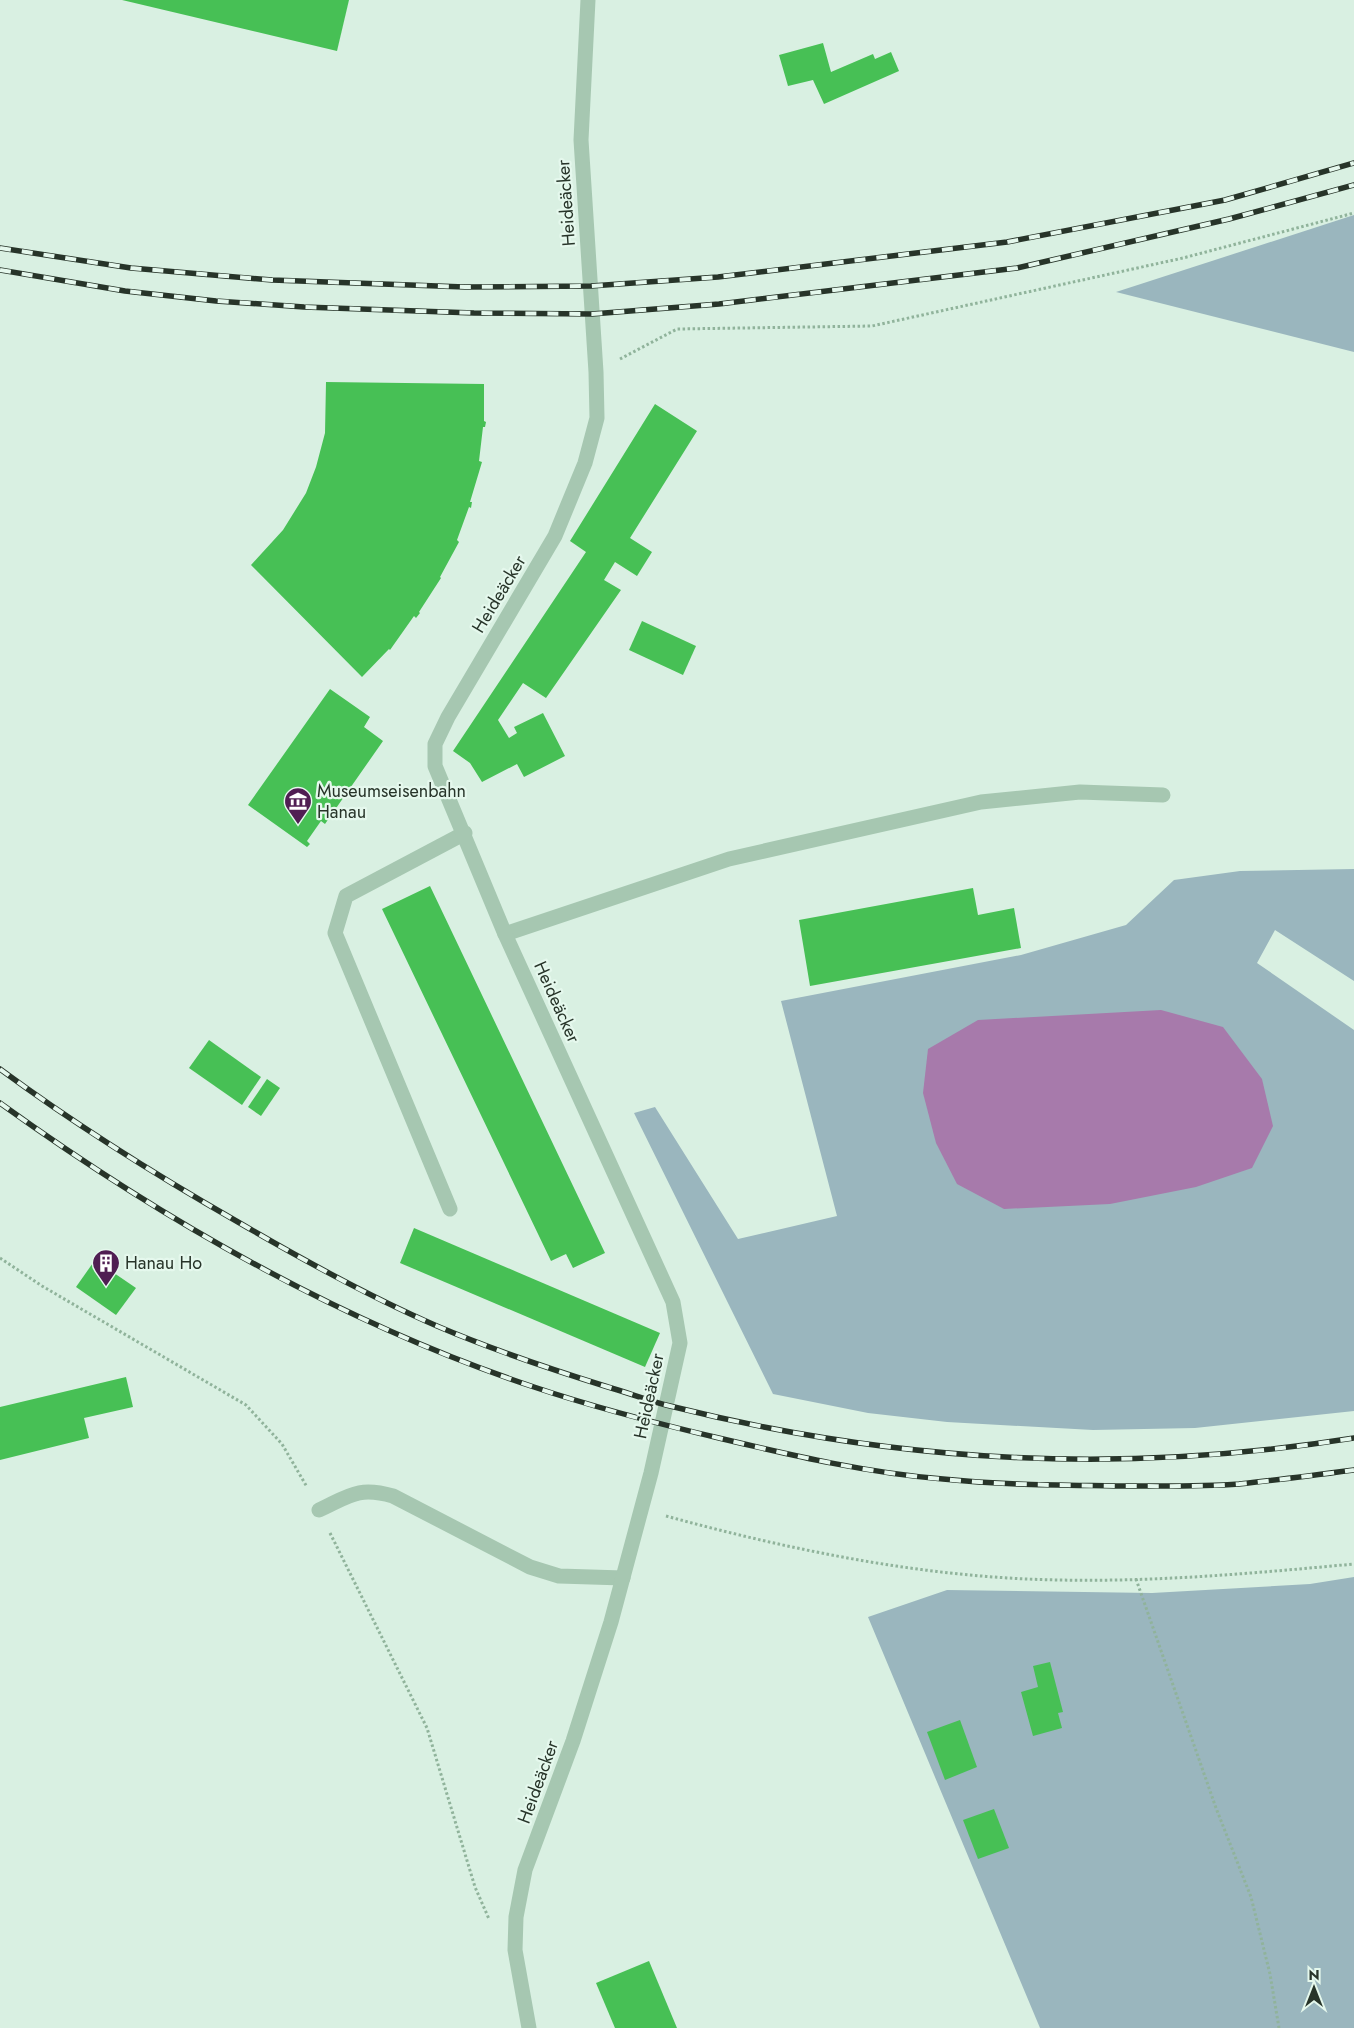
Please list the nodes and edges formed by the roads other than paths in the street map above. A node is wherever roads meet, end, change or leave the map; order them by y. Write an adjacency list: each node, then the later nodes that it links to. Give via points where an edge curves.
1 (588, 0): 3 (street, Heideäcker, via 581,140 596,418 585,463 555,536 435,744 435,766)
2 (1163, 795): 4 (street, via 1080,792 981,802 729,859)
3 (465, 833): 4 (street, Heideäcker); 5 (street, via 346,896 334,933)
4 (505, 934): 7 (street, Heideäcker, via 673,1302 680,1343 663,1425)
5 (450, 1209)
6 (318, 1510): 7 (street, via 358,1492 372,1490 393,1496 530,1567 559,1576)
7 (623, 1578): 8 (street, Heideäcker, via 573,1741 525,1870 516,1917 515,1950)
8 (529, 2028)

